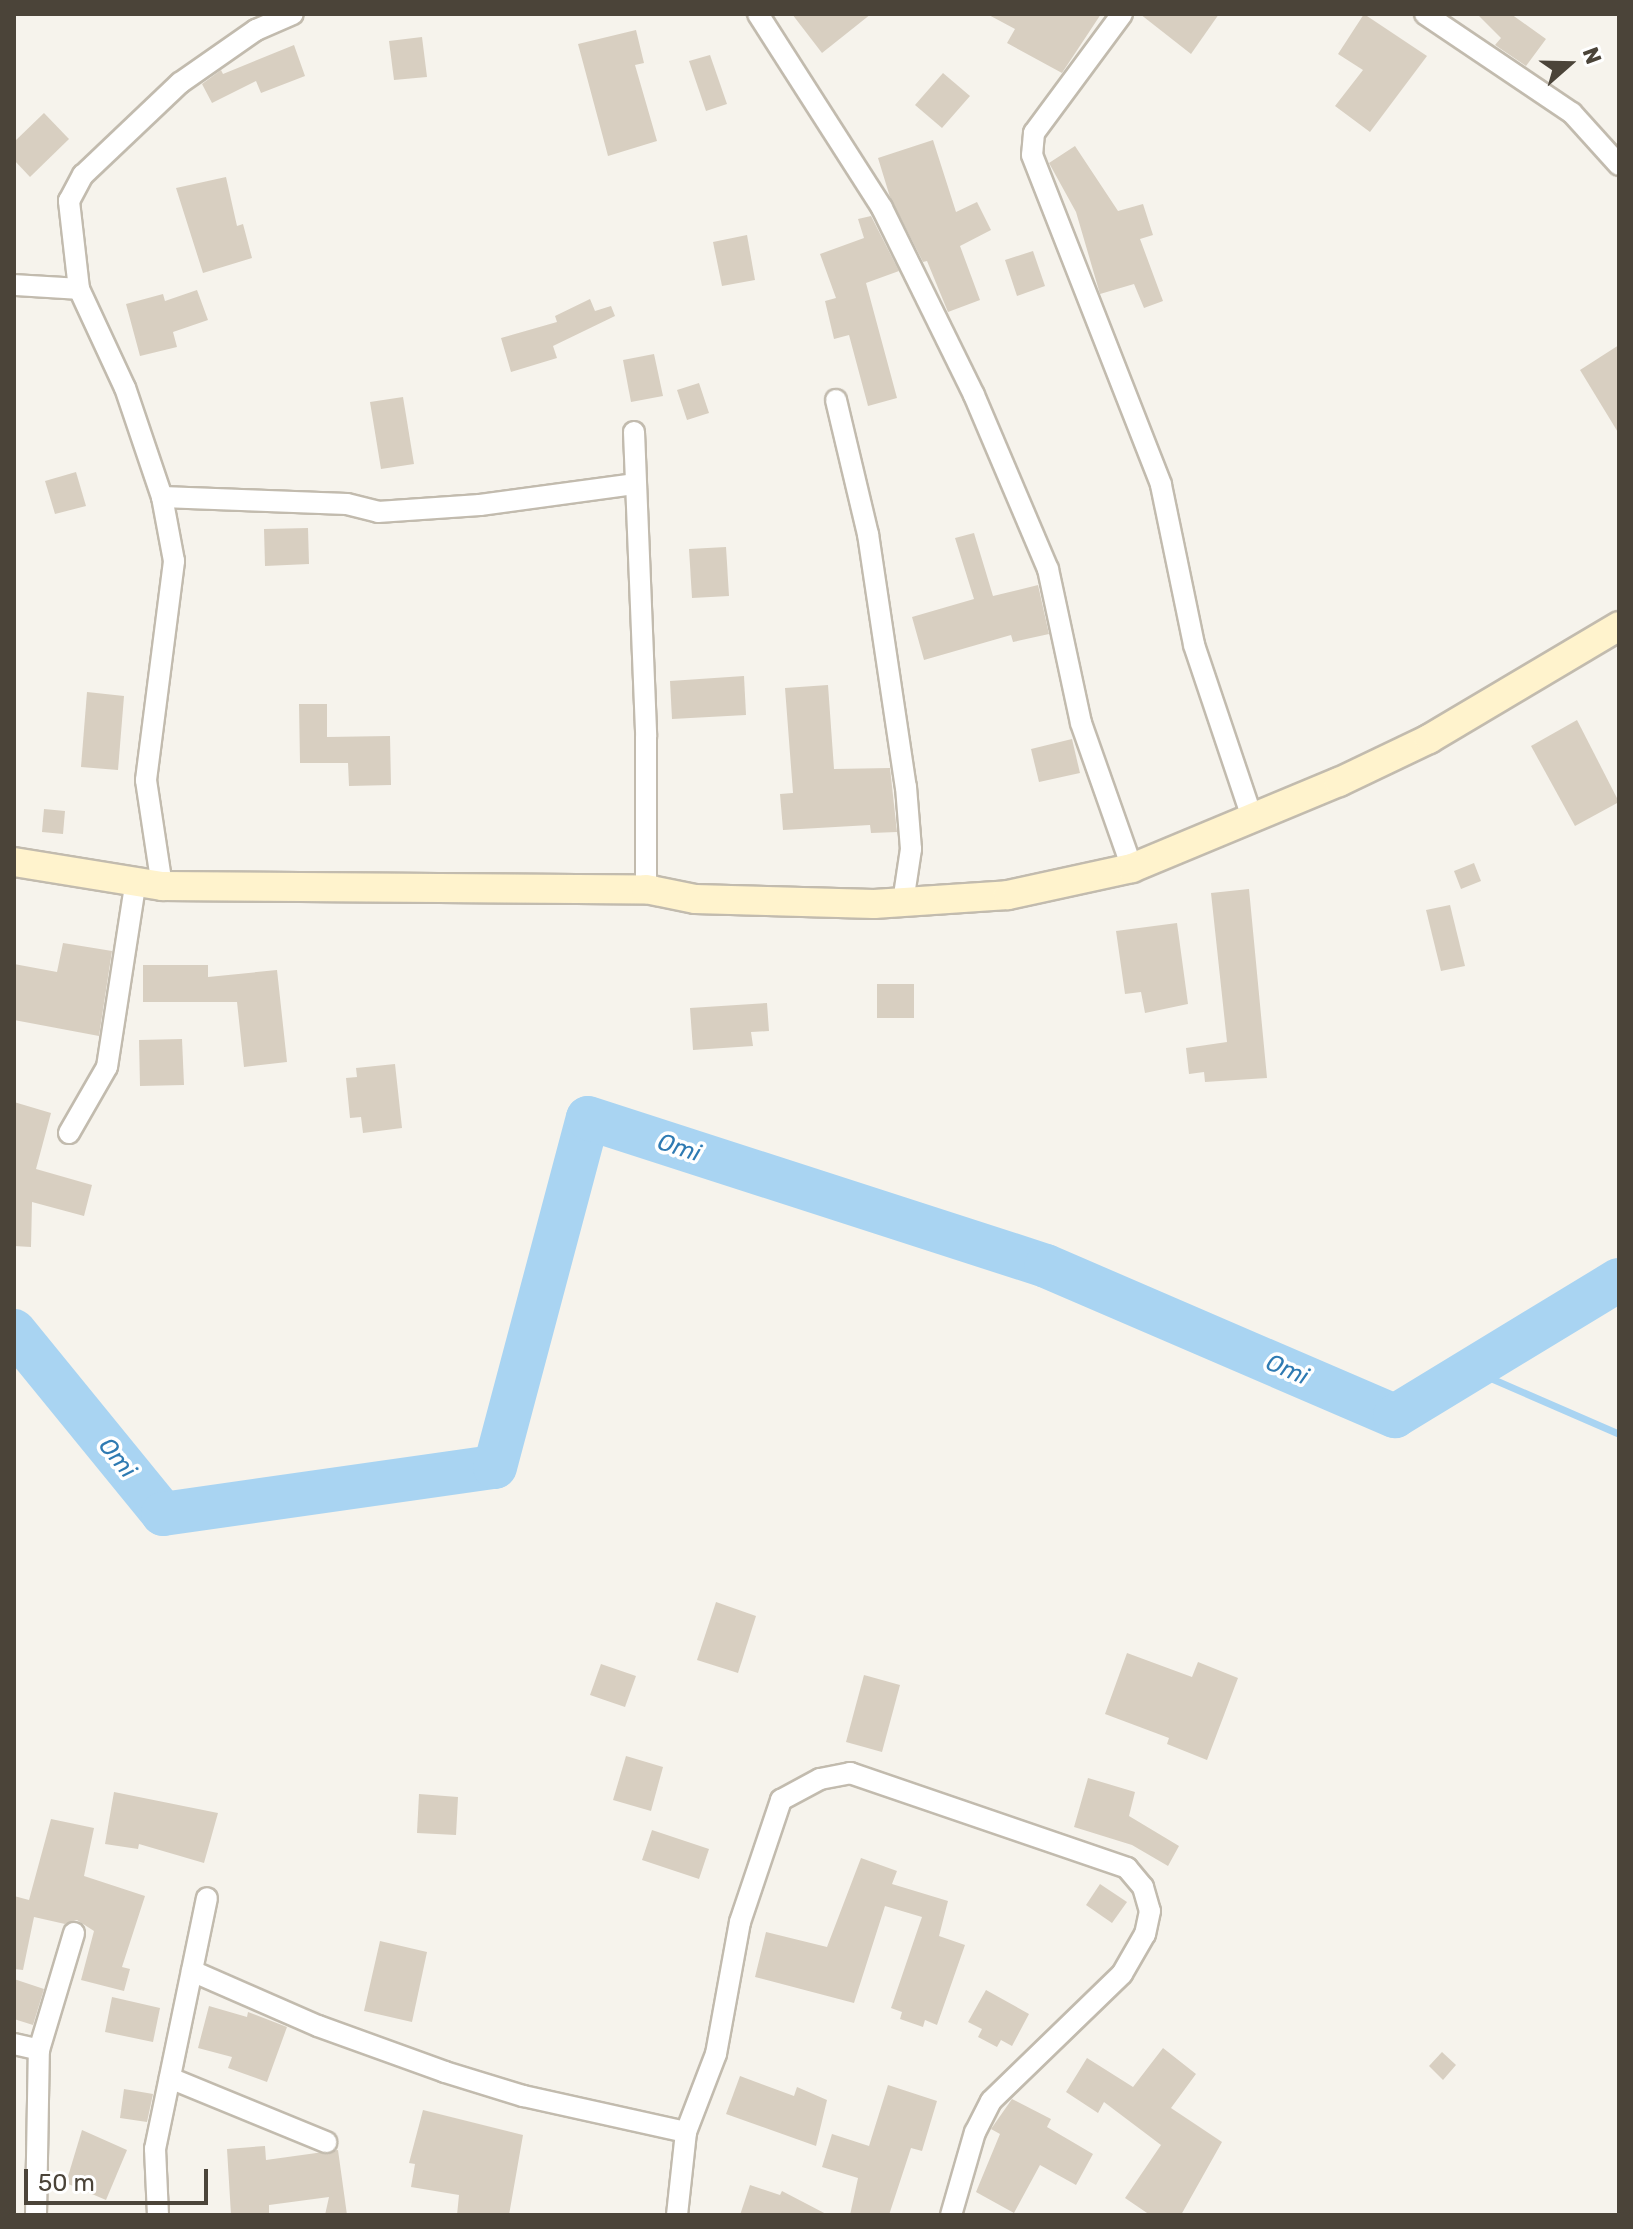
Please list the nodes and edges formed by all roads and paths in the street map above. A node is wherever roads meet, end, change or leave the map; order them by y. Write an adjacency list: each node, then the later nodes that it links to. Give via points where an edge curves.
1 (293, 14): 7 (street, via 256,30 180,83 83,175 69,201)
2 (758, 14): 15 (street, via 882,208 974,395 1048,569 1081,723)
3 (1122, 14): 13 (street, via 1034,133 1032,155 1161,485 1194,645)
4 (1425, 14): 5 (street, via 1572,113)
5 (1619, 165)
6 (14, 285): 7 (street)
7 (79, 289): 11 (street, via 125,388)
8 (836, 400): 18 (street, via 868,534 906,787 911,849)
9 (634, 432): 10 (street)
10 (636, 484): 11 (street, via 453,508 378,512 347,504); 17 (street)
11 (162, 497): 16 (street, via 174,561 146,780)
12 (1619, 626): 13 (main road, via 1429,739)
13 (1252, 817): 15 (main road)
14 (14, 862): 16 (main road)
15 (1132, 868): 18 (main road, via 1008,895)
16 (149, 883): 17 (main road); 19 (street, via 107,1067)
17 (646, 889): 18 (main road, via 695,899)
18 (903, 902)
19 (69, 1133)
20 (207, 1898): 22 (street)
21 (74, 1933): 24 (street)
22 (192, 1971): 25 (street); 26 (street, via 318,2026 445,2072 523,2096)
23 (14, 2044): 24 (street)
24 (39, 2050): 28 (street)
25 (170, 2078): 27 (street); 29 (street, via 155,2149)
26 (686, 2132): 30 (street); 31 (street, via 716,2054 740,1922 781,1800 820,1779 850,1773 1127,1868 1143,1887 1150,1911 1145,1934 1122,1974 991,2101 975,2132)
27 (326, 2142)
28 (36, 2215)
29 (158, 2215)
30 (677, 2215)
31 (951, 2215)

